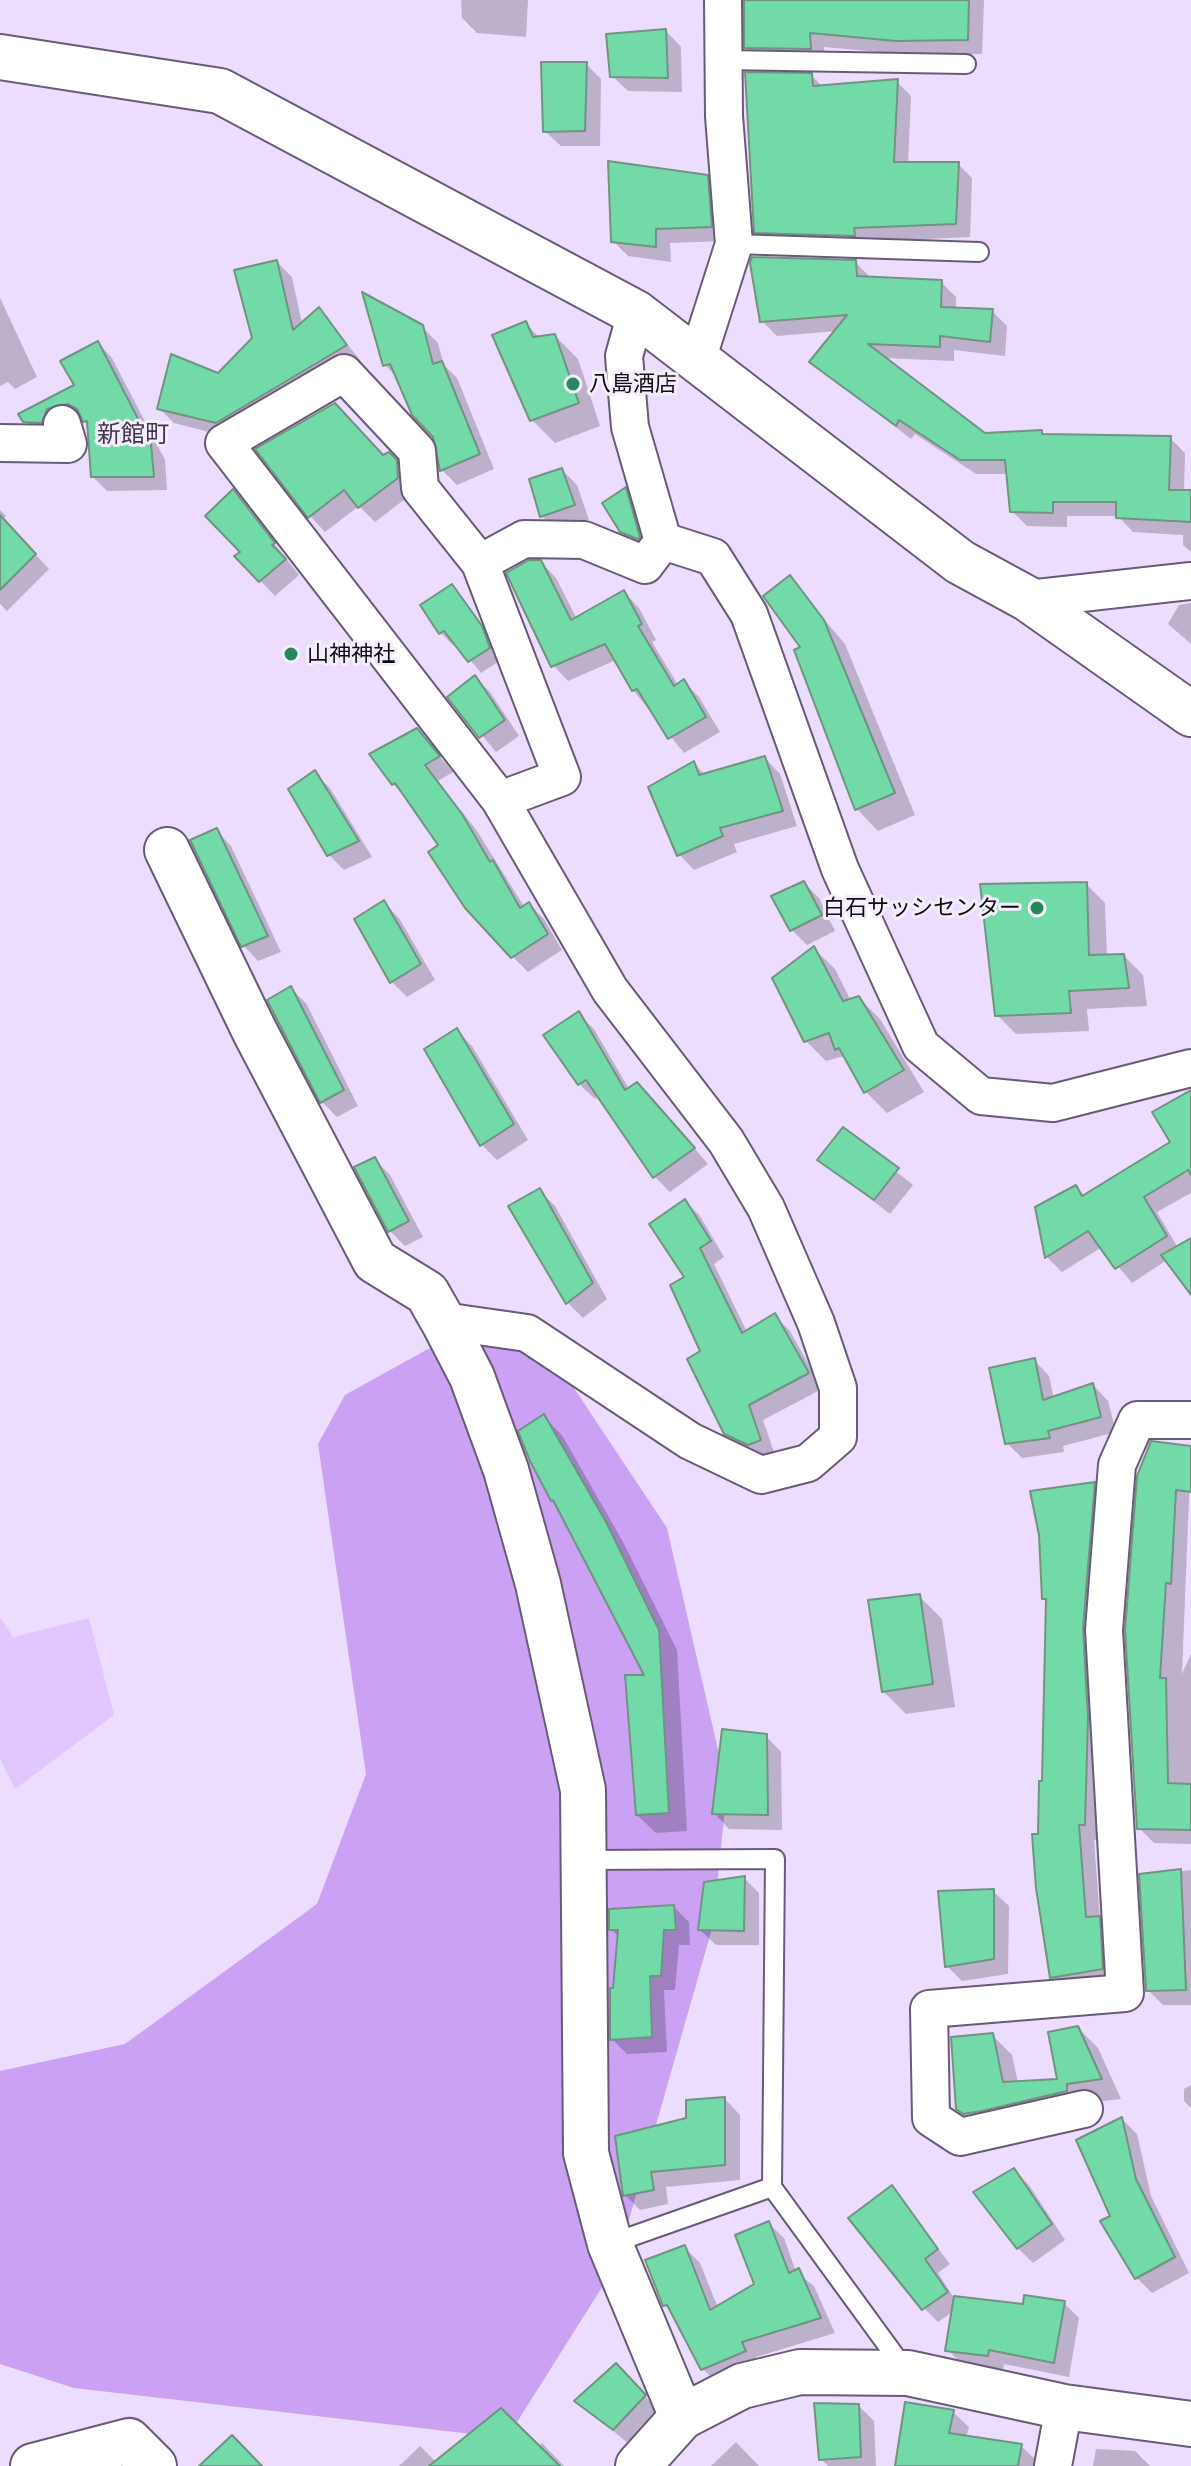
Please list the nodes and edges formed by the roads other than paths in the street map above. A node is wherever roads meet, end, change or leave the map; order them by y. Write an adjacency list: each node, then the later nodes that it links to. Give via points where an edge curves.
1 (723, 0): 3 (street)
2 (0, 57): 7 (street, via 220,91)
3 (724, 60): 4 (lane); 5 (street)
4 (966, 64)
5 (734, 244): 6 (lane); 8 (street)
6 (979, 252)
7 (636, 313): 8 (street); 11 (street, via 624,356 630,427)
8 (698, 357): 14 (street, via 960,562)
9 (62, 424): 10 (street, via 68,444)
10 (0, 443)
11 (663, 541): 12 (street, via 645,565 584,540 524,539); 18 (street, via 713,557 749,614 840,869 921,1046 981,1096 1053,1103)
12 (480, 563): 16 (street, via 562,777); 16 (street, via 420,488 417,451 344,373 224,443)
13 (1191, 581): 14 (street)
14 (1028, 599): 15 (street)
15 (1191, 714)
16 (500, 800): 19 (street, via 610,990 726,1141 766,1208 838,1388 838,1437 808,1463 761,1475 690,1441 527,1333)
17 (167, 850): 19 (street, via 375,1261 427,1293)
18 (1191, 1068)
19 (443, 1321): 21 (street, via 472,1377 506,1470 538,1584 583,1790)
20 (1191, 1420): 22 (street, via 1137,1420 1117,1465 1104,1630 1125,1993 929,2009 931,2118 960,2137)
21 (584, 1860): 23 (lane, via 775,1859); 24 (street, via 586,2153)
22 (1084, 2109)
23 (772, 2187): 24 (lane); 25 (lane)
24 (610, 2244): 27 (street)
25 (908, 2373): 26 (street); 27 (street, via 800,2372 742,2386)
26 (1064, 2407): 28 (street); 32 (street)
27 (682, 2417): 31 (street)
28 (1191, 2424)
29 (33, 2466): 30 (street, via 129,2441)
30 (154, 2466)
31 (638, 2466)
32 (1053, 2466)

